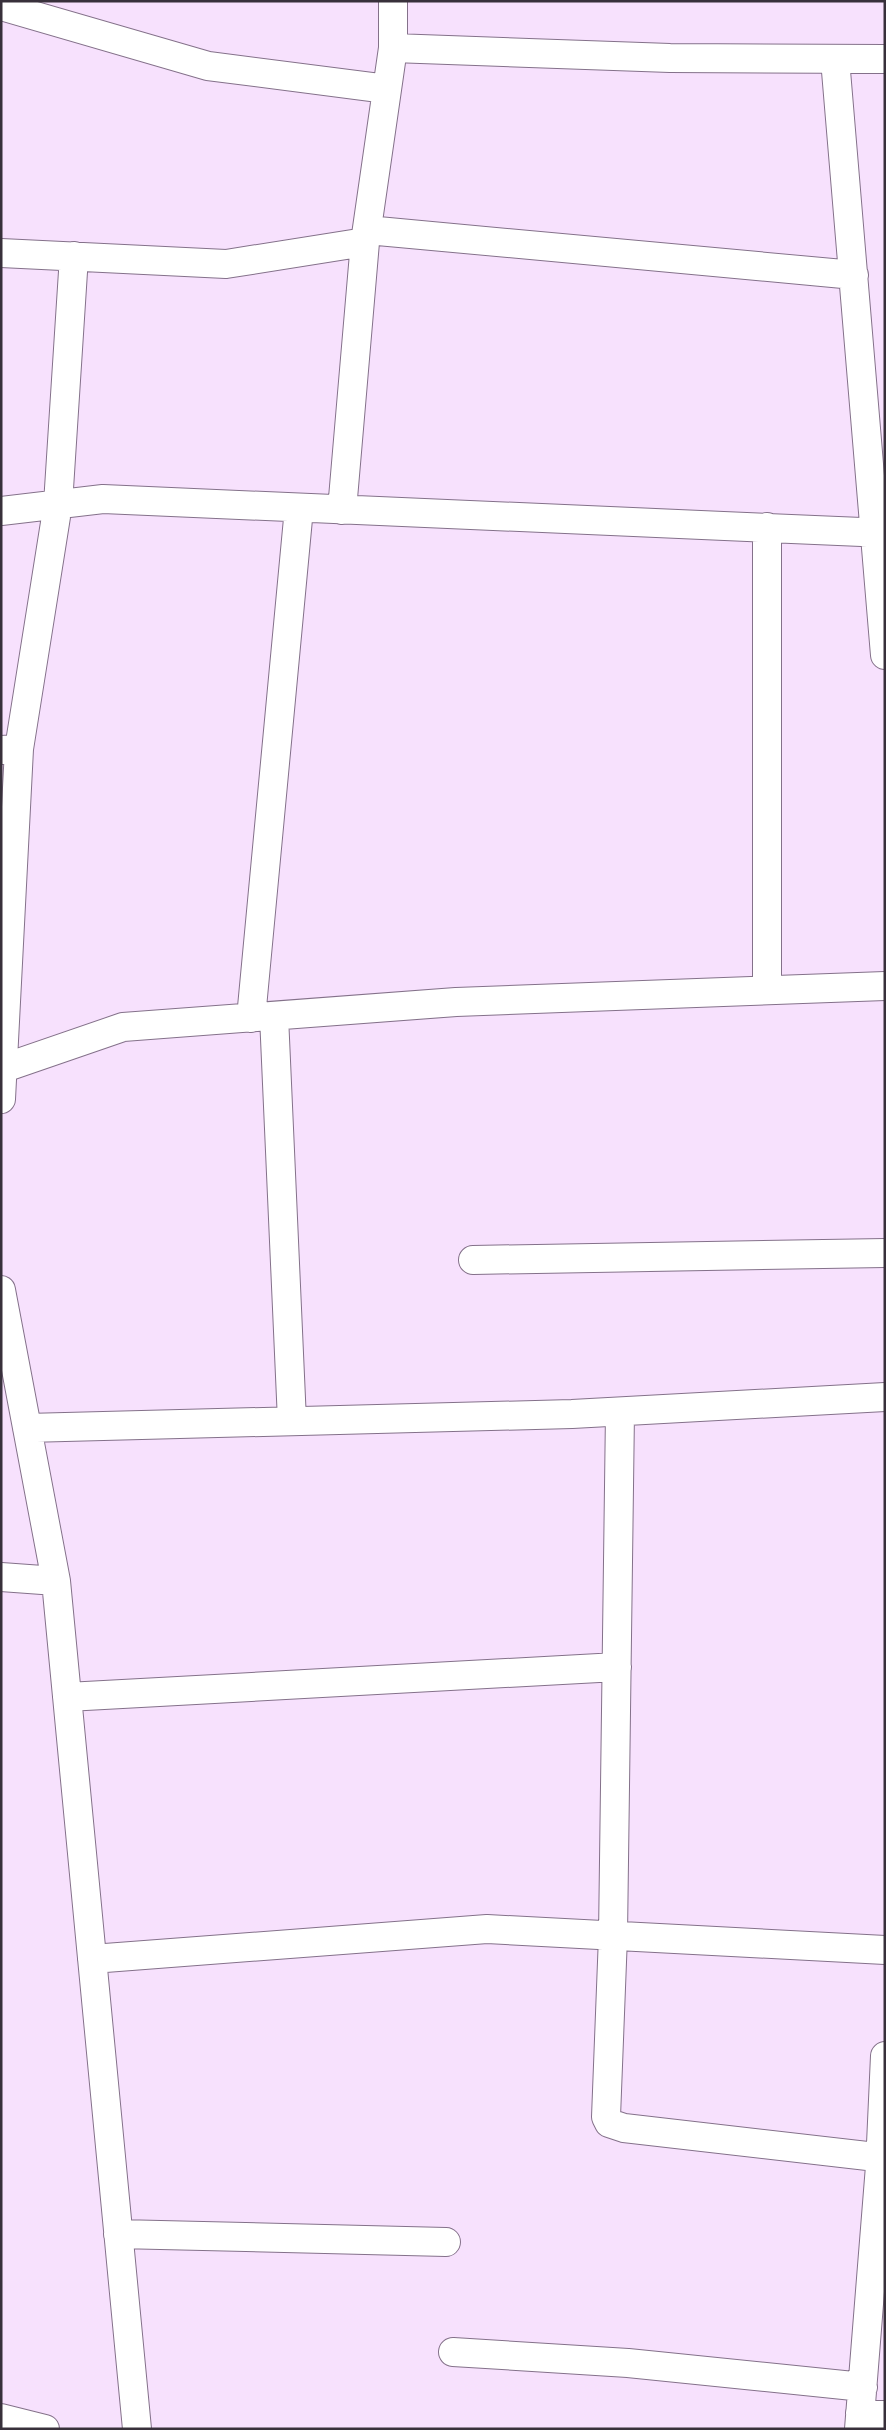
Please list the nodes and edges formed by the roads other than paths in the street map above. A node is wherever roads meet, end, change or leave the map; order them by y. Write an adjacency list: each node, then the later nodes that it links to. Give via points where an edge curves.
1 (393, 1): 3 (street)
2 (1, 6): 6 (street, via 208,66)
3 (393, 48): 4 (street, via 670,58); 6 (street)
4 (836, 59): 5 (street); 10 (street)
5 (885, 59)
6 (387, 88): 7 (street)
7 (366, 236): 9 (street, via 226,264); 10 (street); 13 (street)
8 (1, 253): 9 (street)
9 (74, 256): 11 (street)
10 (854, 275): 16 (street)
11 (58, 504): 12 (street, via 103,499); 14 (street); 18 (street)
12 (299, 508): 13 (street); 21 (street)
13 (342, 510): 15 (street)
14 (1, 511)
15 (767, 527): 16 (street); 20 (street)
16 (880, 533): 17 (street)
17 (885, 654)
18 (10, 750): 22 (street)
19 (885, 986): 20 (street)
20 (767, 990): 21 (street, via 456,1002)
21 (262, 1017): 22 (street, via 123,1027); 29 (street)
22 (2, 1069): 23 (street)
23 (1, 1100)
24 (885, 1253): 25 (street)
25 (473, 1260)
26 (1, 1290): 30 (street)
27 (885, 1397): 28 (street)
28 (620, 1412): 29 (street); 33 (street)
29 (292, 1421): 30 (street)
30 (27, 1428): 32 (street)
31 (1, 1577): 32 (street)
32 (56, 1581): 34 (street)
33 (616, 1667): 34 (street); 35 (street)
34 (67, 1697): 37 (street)
35 (613, 1936): 36 (street); 37 (street, via 487,1929); 39 (street, via 606,2117 609,2123 624,2128)
36 (885, 1950)
37 (92, 1959): 40 (street)
38 (885, 2056): 39 (street)
39 (882, 2158): 43 (street)
40 (118, 2234): 41 (street); 46 (street)
41 (446, 2242)
42 (453, 2352): 43 (street, via 628,2363)
43 (867, 2411)
44 (1, 2418): 45 (street)
45 (45, 2429)
46 (137, 2429)

